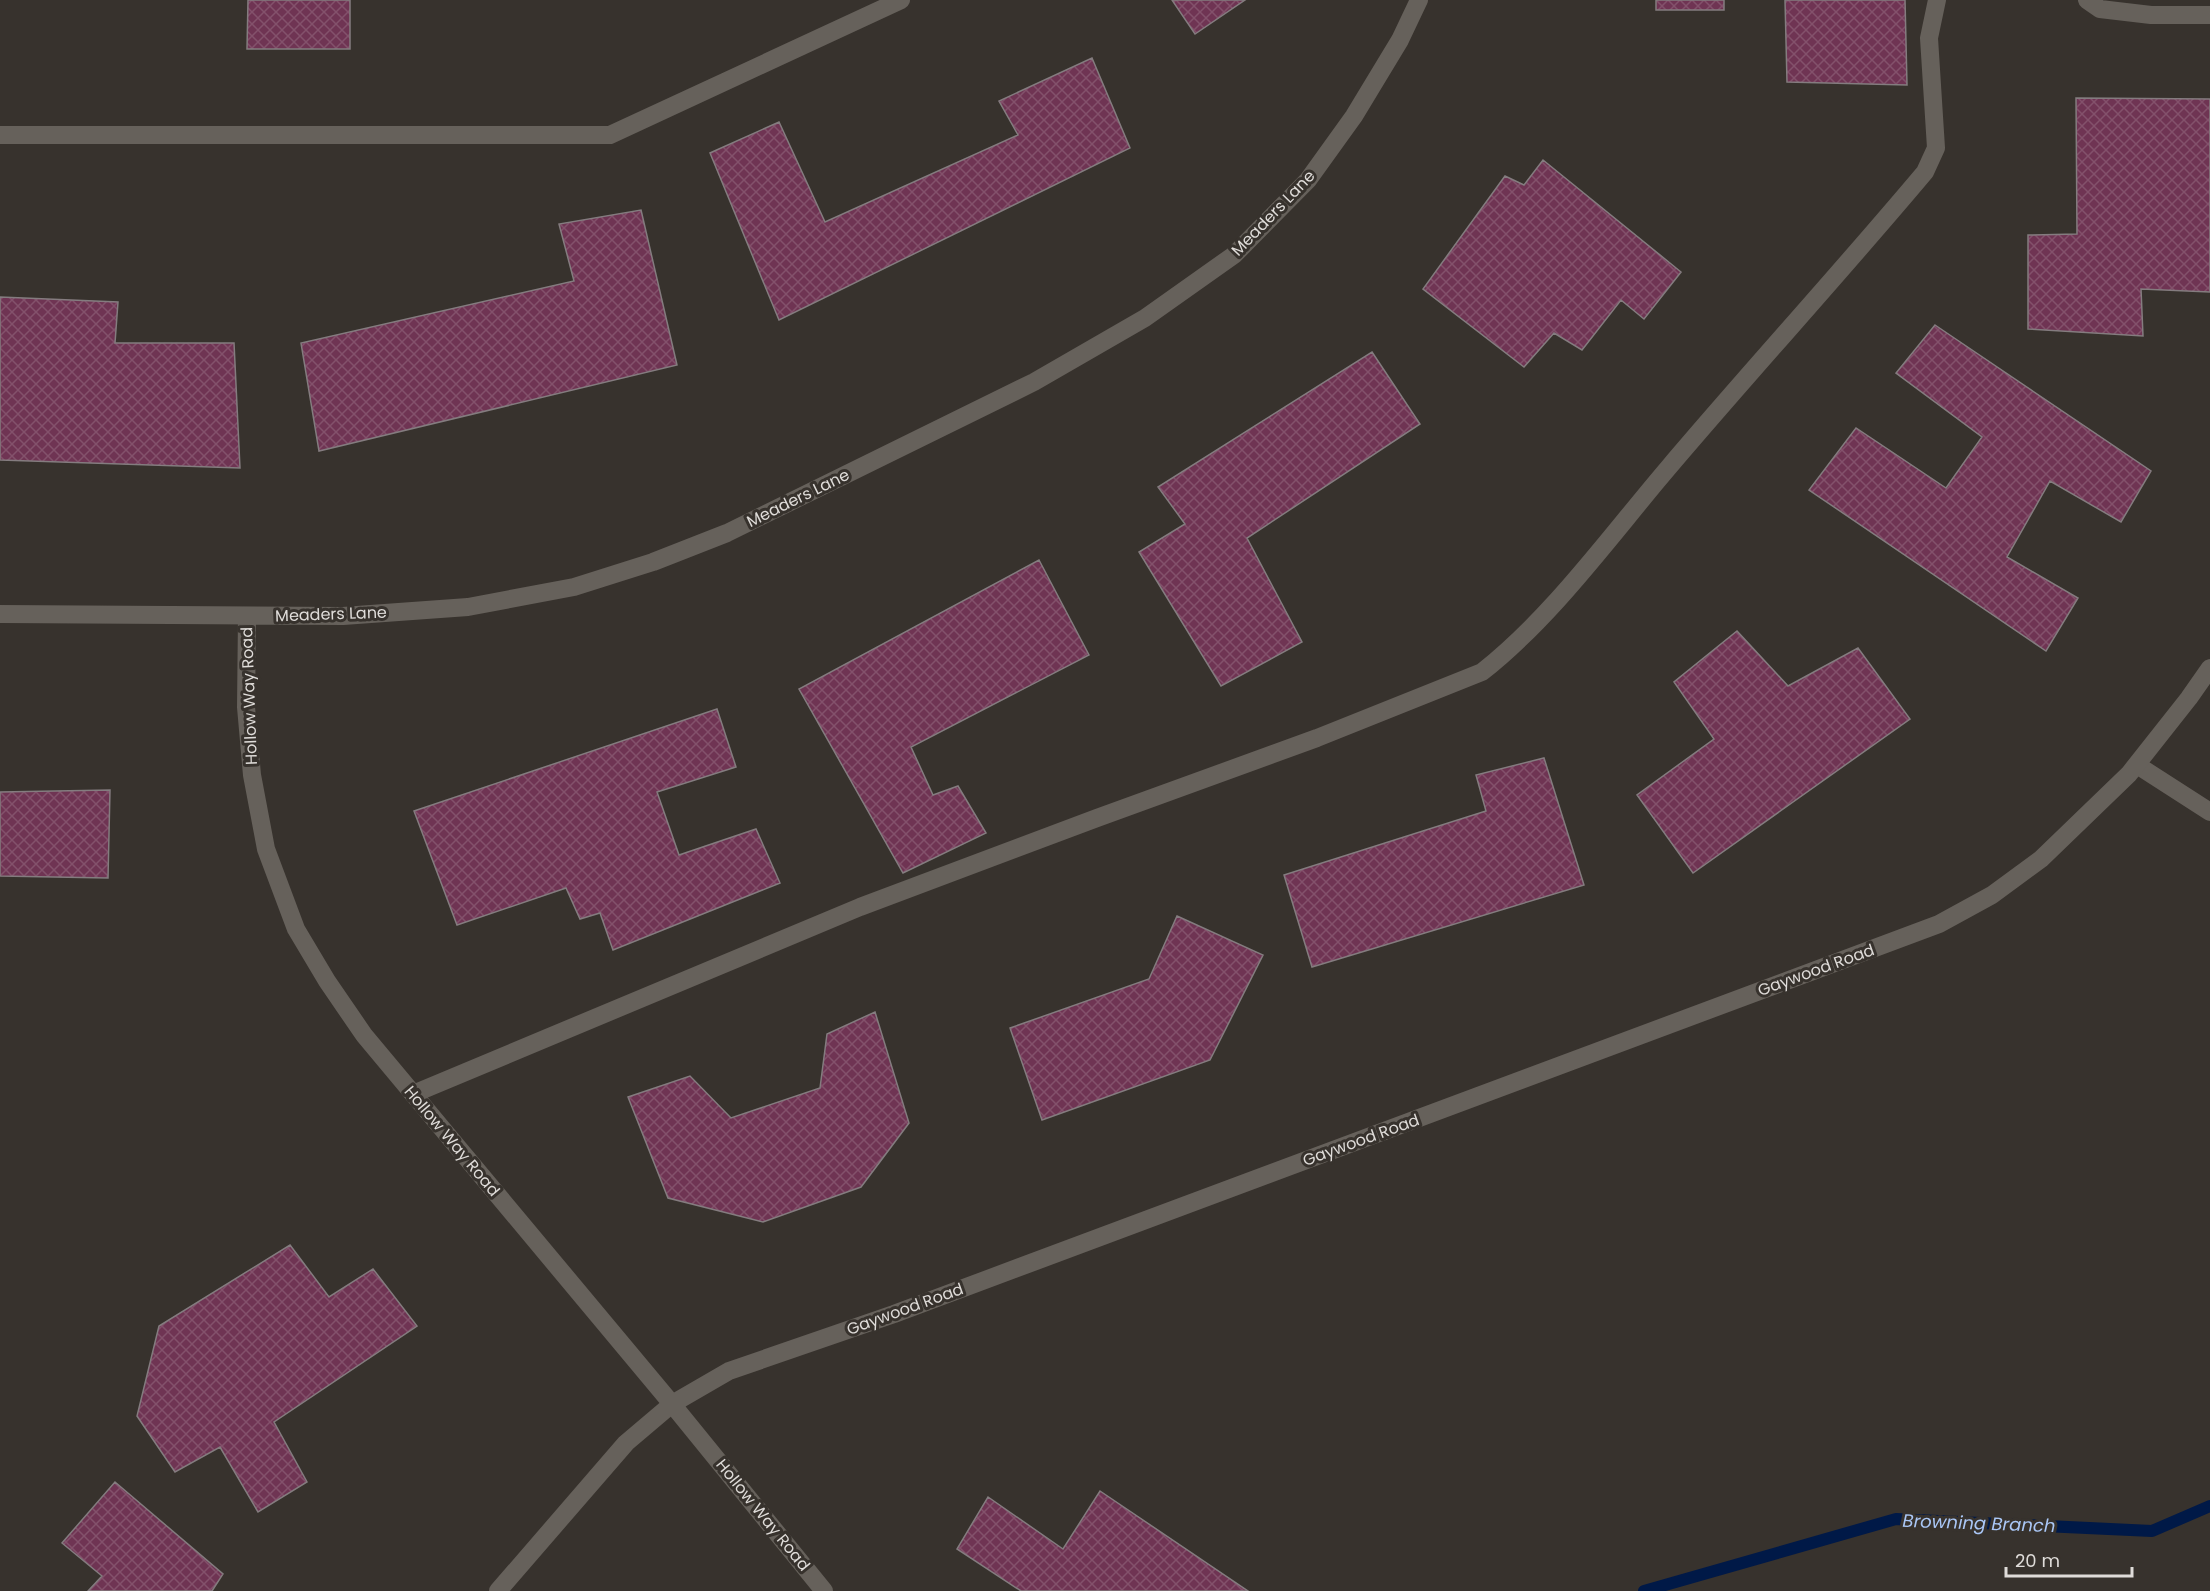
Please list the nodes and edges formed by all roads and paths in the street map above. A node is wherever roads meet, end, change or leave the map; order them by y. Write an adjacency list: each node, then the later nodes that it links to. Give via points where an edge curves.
1 (901, 0): 6 (street, via 610,135)
2 (1419, 0): 8 (street, Meaders Lane, via 1400,40 1348,126 1308,180 1234,255 1145,318 1034,382 727,533 574,587 468,607 343,616)
3 (1937, 0): 12 (street, via 1929,38 1936,148 1925,172 1558,598 1505,654 1482,672 1317,738 860,907)
4 (2087, 0): 5 (street, via 2100,9 2151,15)
5 (2210, 15)
6 (0, 135)
7 (0, 614): 8 (street, Meaders Lane)
8 (247, 616): 12 (street, Hollow Way Road, via 246,707 252,775 266,849 296,929 327,981 364,1035)
9 (2210, 668): 10 (street, Gaywood Road)
10 (2137, 765): 11 (street); 13 (street, Gaywood Road, via 2041,859 1992,896 1939,924 916,1306 729,1371)
11 (2210, 812)
12 (413, 1094): 13 (street, Hollow Way Road)
13 (672, 1404): 14 (street, Gaywood Road, via 626,1443); 15 (street, Hollow Way Road)
14 (498, 1591)
15 (824, 1591)

